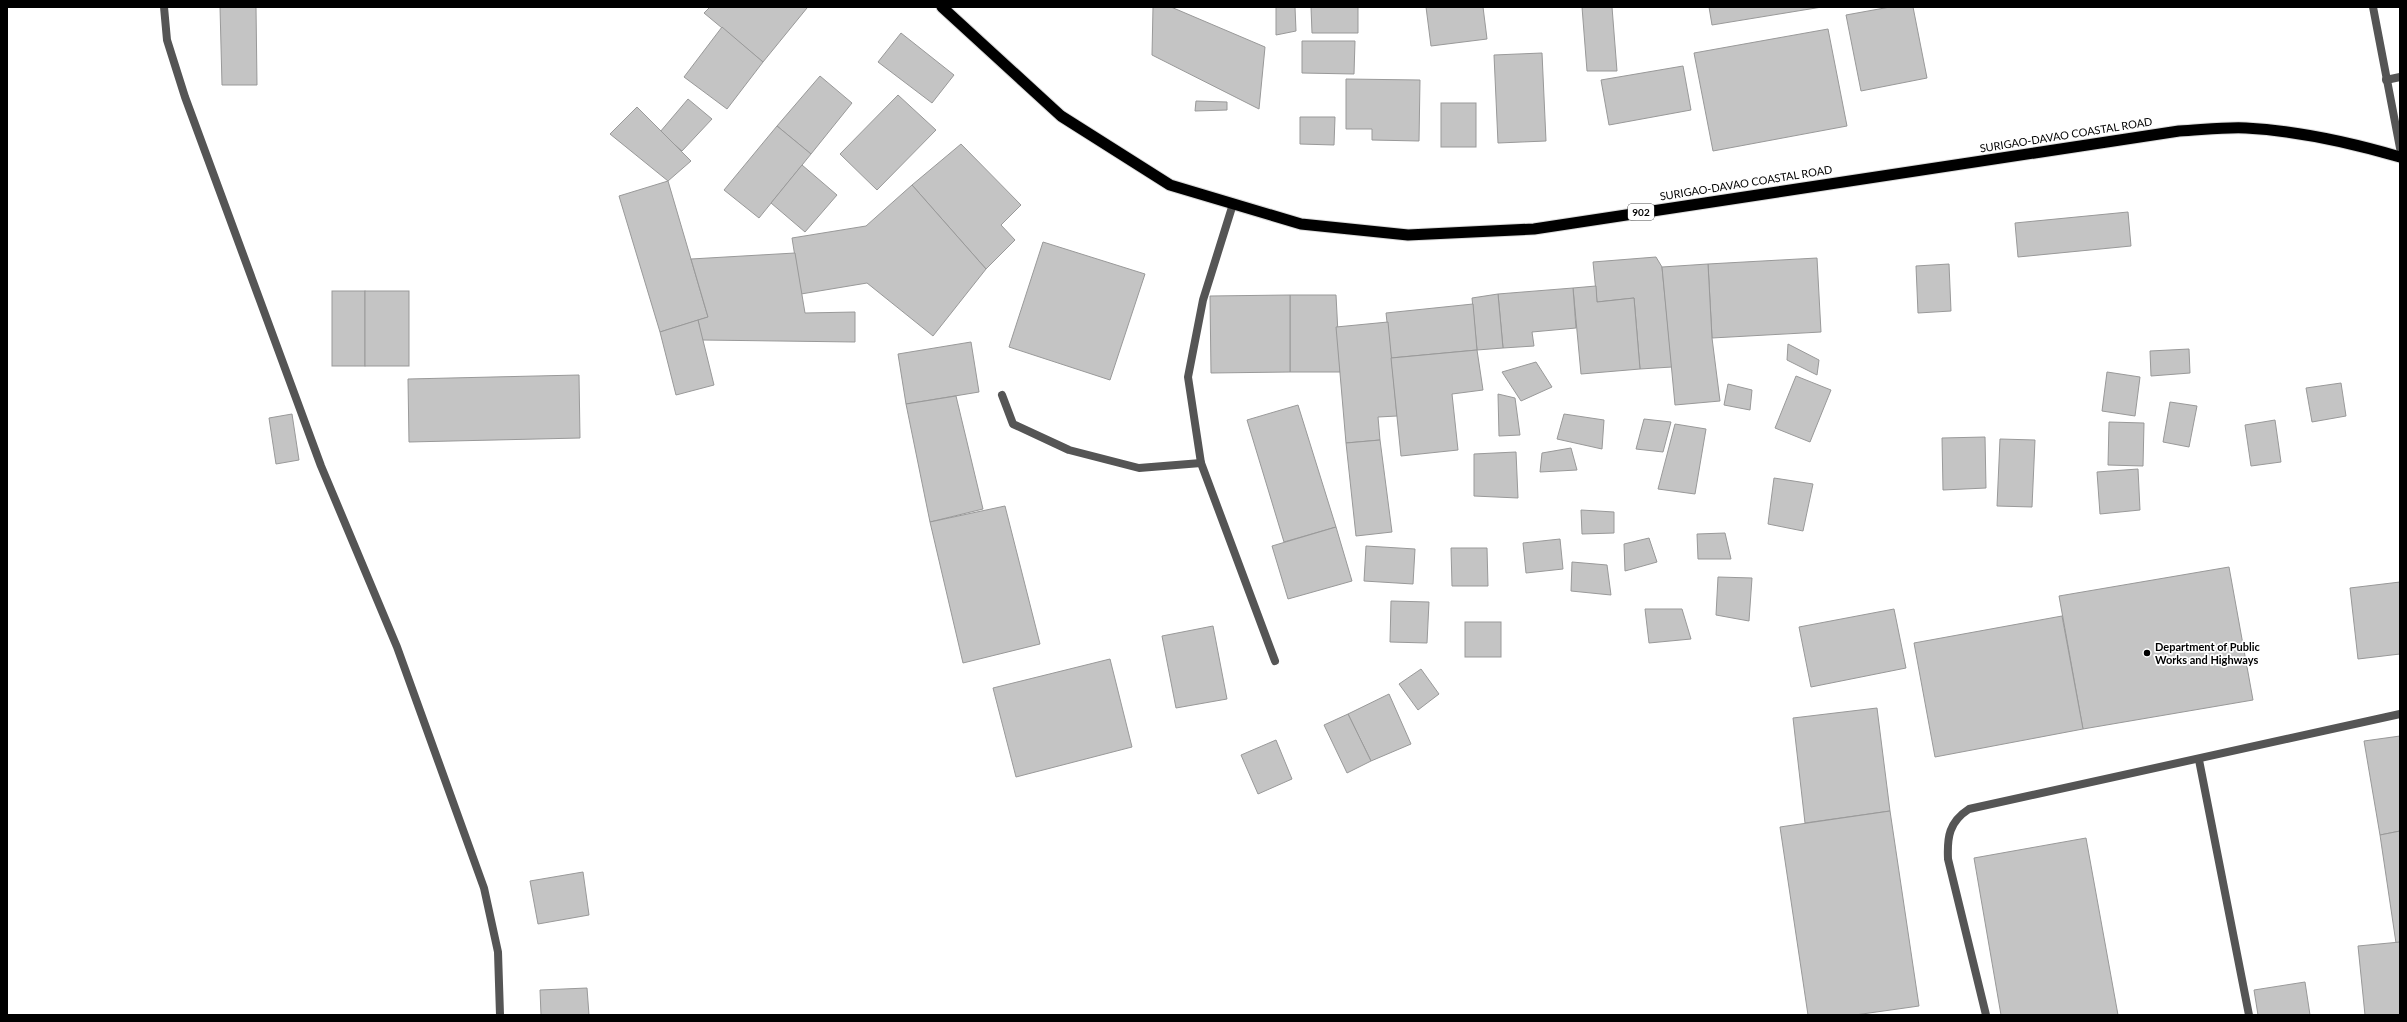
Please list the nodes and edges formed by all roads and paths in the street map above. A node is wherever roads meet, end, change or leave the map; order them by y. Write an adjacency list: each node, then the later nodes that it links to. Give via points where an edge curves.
1 (164, 7): 14 (street, via 167,40 185,97 321,466 397,647 484,888 498,952)
2 (942, 7): 8 (highway, SURIGAO-DAVAO COASTAL ROAD / 902, via 1060,116 1170,185)
3 (2373, 7): 5 (street)
4 (2400, 77): 5 (street)
5 (2386, 80): 6 (street)
6 (2400, 148)
7 (2400, 157): 8 (highway, SURIGAO-DAVAO COASTAL ROAD / 902, via 2310,134 2245,128 2179,131 1534,228 1416,234 1301,224)
8 (1233, 204): 10 (street, via 1203,300 1188,377)
9 (1002, 395): 10 (street, via 1013,424 1069,450 1139,468)
10 (1201, 463): 11 (street)
11 (1275, 661)
12 (2400, 714): 13 (street)
13 (2200, 760): 15 (street, via 1969,809 1952,823 1948,859); 16 (street)
14 (500, 1015)
15 (1986, 1015)
16 (2249, 1015)

